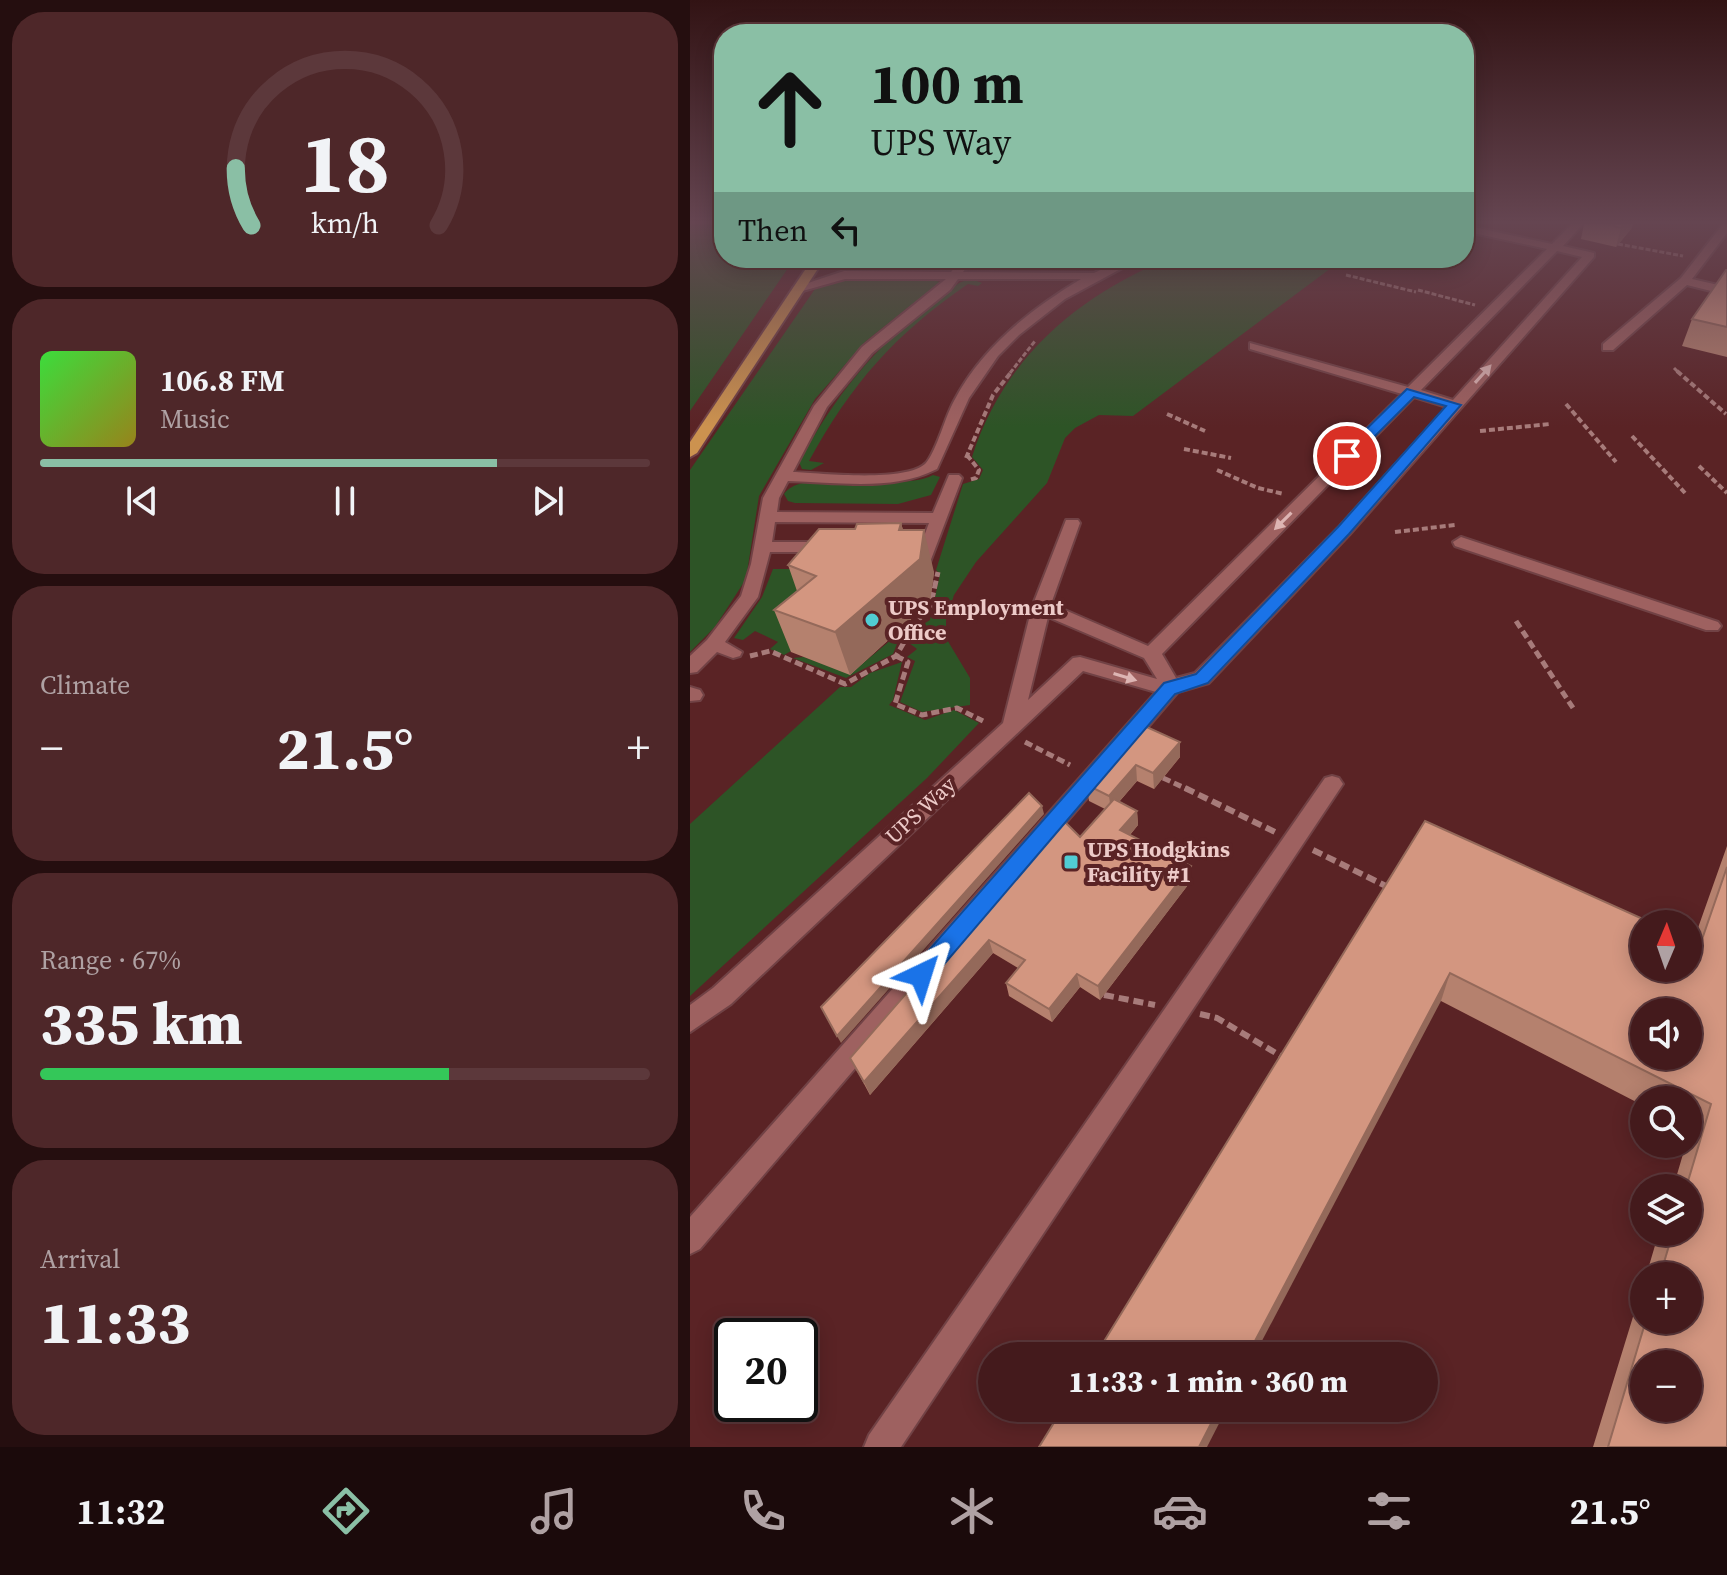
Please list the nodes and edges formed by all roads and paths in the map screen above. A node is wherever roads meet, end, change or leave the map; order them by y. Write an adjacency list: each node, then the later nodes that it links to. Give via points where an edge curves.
1 (797, 292): 23 (main road)
2 (940, 292): 27 (lane, via 873,345 842,378)
3 (1072, 292): 27 (lane, via 1035,317 978,373 932,466 923,473)
4 (1419, 292): 8 (path)
5 (1511, 292): 8 (lane)
6 (1557, 292): 15 (lane, one-way to 6)
7 (1673, 292): 11 (lane)
8 (1494, 309): 13 (lane)
9 (1037, 339): 28 (path, via 993,395)
10 (1255, 346): 13 (lane)
11 (1608, 347)
12 (1674, 368): 17 (path)
13 (1412, 392): 15 (lane); 45 (lane, one-way to 45)
14 (1566, 404): 25 (path)
15 (1455, 405): 48 (lane, via 1344,531 1202,678)
16 (1167, 414): 19 (path)
17 (1726, 414)
18 (1550, 424): 20 (path)
19 (1205, 431)
20 (1480, 431)
21 (1632, 436): 29 (path)
22 (1184, 449): 24 (path)
23 (690, 453)
24 (1231, 458)
25 (1616, 462)
26 (1699, 466): 30 (path)
27 (781, 476): 31 (lane)
28 (954, 478): 33 (lane)
29 (1685, 493)
30 (1727, 493)
31 (768, 517): 32 (lane); 38 (lane)
32 (889, 518): 33 (lane); 37 (lane)
33 (939, 518): 40 (lane)
34 (1072, 523): 41 (lane)
35 (1395, 532): 36 (path)
36 (1462, 533): 43 (lane)
37 (881, 538)
38 (763, 547): 39 (lane); 44 (lane, via 743,608)
39 (849, 548)
40 (924, 558)
41 (1041, 607): 45 (lane); 51 (lane)
42 (1516, 621): 49 (path)
43 (1712, 626)
44 (714, 644): 46 (lane); 47 (lane)
45 (1151, 654): 48 (lane)
46 (739, 655): 50 (path, via 770,651 845,684 896,656 908,662 895,704 922,715 957,708)
47 (690, 667)
48 (1170, 688): 51 (lane, UPS Way, one-way to 48, via 1080,663); 56 (lane)
49 (1573, 708)
50 (983, 721)
51 (1013, 722): 55 (lane, UPS Way, via 722,996)
52 (1036, 748): 53 (path)
53 (1070, 765)
54 (1332, 784): 57 (lane)
55 (690, 1020)
56 (690, 1239)
57 (881, 1447)

